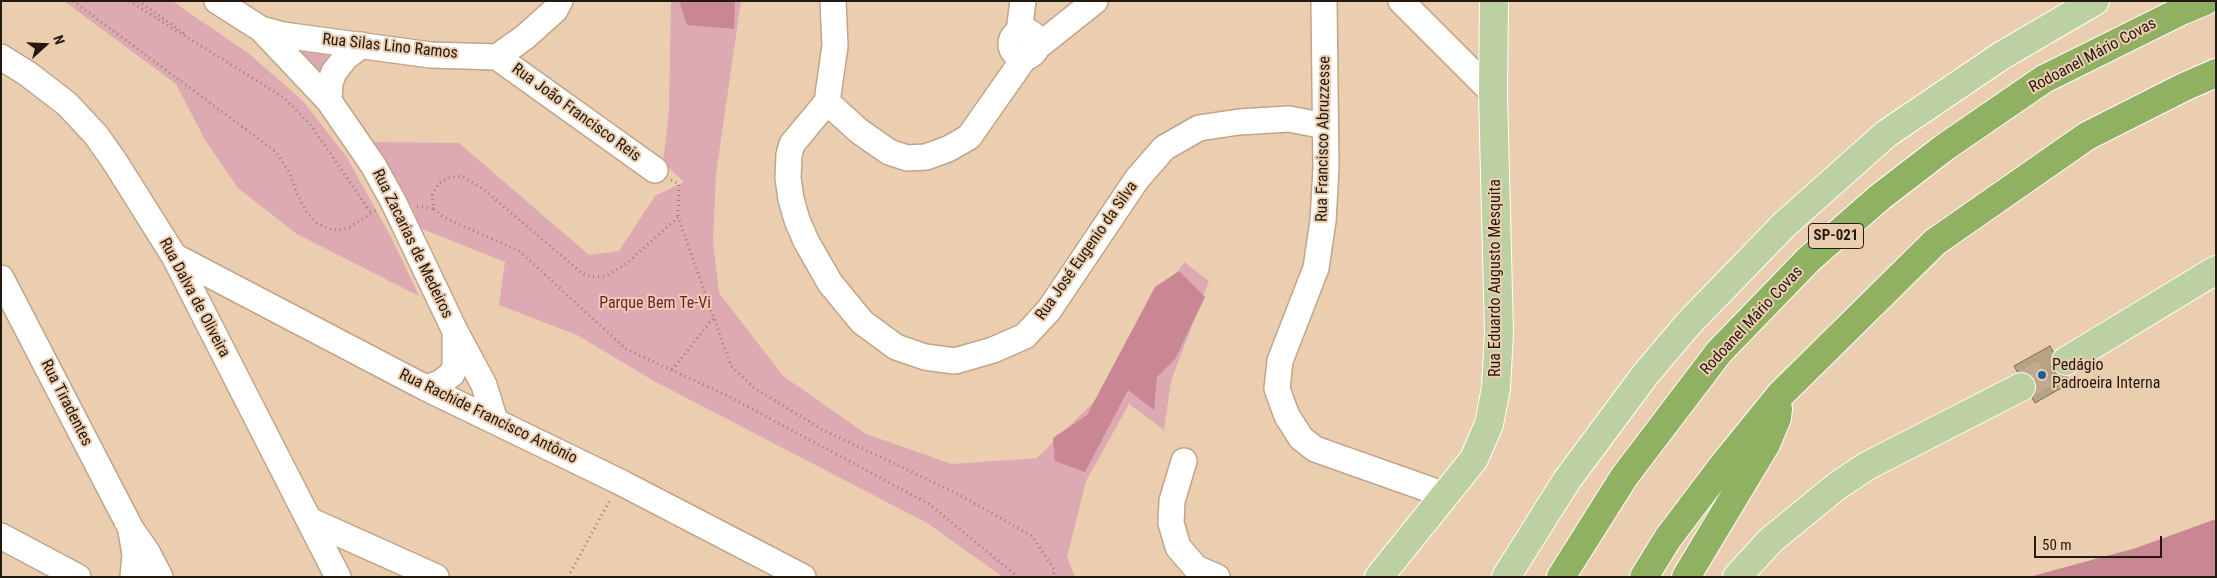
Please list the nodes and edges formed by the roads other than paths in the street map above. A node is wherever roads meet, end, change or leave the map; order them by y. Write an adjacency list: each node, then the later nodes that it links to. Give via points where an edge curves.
1 (217, 1): 11 (street, Rua Zacarias de Medeiros)
2 (560, 1): 15 (street, via 555,10 525,37)
3 (833, 1): 19 (street, via 835,46)
4 (1023, 1): 13 (street)
5 (1095, 1): 13 (street)
6 (1324, 1): 20 (street, Rua Francisco Abruzzesse)
7 (1401, 1): 17 (street)
8 (1494, 1): 17 (main road, Rua Eduardo Augusto Mesquita)
9 (2095, 1): 44 (main road, via 2000,56 1894,128 1784,225 1703,309 1645,376 1567,480)
10 (2205, 1): 45 (highway, Rodoanel Mário Covas / SP-021, via 2044,79 1944,147 1809,259 1719,352 1624,477)
11 (260, 29): 12 (street, Rua Silas Lino Ramos); 18 (street, Rua Zacarias de Medeiros)
12 (362, 45): 15 (street, Rua Silas Lino Ramos, via 431,55); 18 (street, via 334,72)
13 (1027, 46): 19 (street, via 969,137 926,157 908,158 889,152)
14 (1, 57): 22 (street, Rua Dalva de Oliveira, via 67,104 96,135)
15 (497, 57): 21 (street, Rua João Francisco Reis)
16 (2216, 73): 29 (highway, via 2087,136 1935,242)
17 (1493, 93): 32 (main road, Rua Eduardo Augusto Mesquita, via 1500,333 1496,388 1489,424 1474,459)
18 (329, 101): 25 (street, Rua Zacarias de Medeiros, via 389,194)
19 (827, 102): 20 (street, Rua José Eugenio da Silva, via 792,144 789,155 791,199 806,241 830,283 862,322 896,347 925,357 955,361 1025,336 1049,310 1137,179 1164,148 1199,128 1239,122 1289,119)
20 (1325, 126): 32 (street, Rua Francisco Abruzzesse, via 1323,221 1316,268 1280,361 1278,389 1291,424 1315,449)
21 (654, 170)
22 (174, 256): 28 (street, Rua Rachide Francisco Antônio); 33 (street, Rua Dalva de Oliveira)
23 (2216, 270): 26 (main road)
24 (1, 278): 34 (street, Rua Tiradentes)
25 (455, 331): 28 (street, via 452,374 440,384); 30 (street, Rua Zacarias de Medeiros, via 484,385)
26 (2066, 361)
27 (2020, 387): 48 (main road, via 1866,466 1771,540)
28 (426, 388): 30 (street, Rua Rachide Francisco Antônio)
29 (1780, 395): 46 (highway, via 1668,538); 47 (highway, via 1766,444)
30 (495, 421): 41 (street, Rua Rachide Francisco Antônio)
31 (1184, 461): 42 (street, via 1172,501 1172,523 1178,547 1196,568)
32 (1445, 495): 43 (main road, Rua Eduardo Augusto Mesquita)
33 (309, 520): 39 (street, Rua Dalva de Oliveira); 40 (street)
34 (131, 529): 37 (street, Rua Tiradentes, via 135,554); 38 (street, Rua Tiradentes)
35 (1, 536): 36 (street)
36 (78, 577)
37 (133, 577)
38 (160, 577)
39 (338, 577)
40 (436, 577)
41 (803, 577)
42 (1217, 577)
43 (1379, 577)
44 (1506, 577)
45 (1561, 577)
46 (1644, 577)
47 (1686, 577)
48 (1737, 577)

